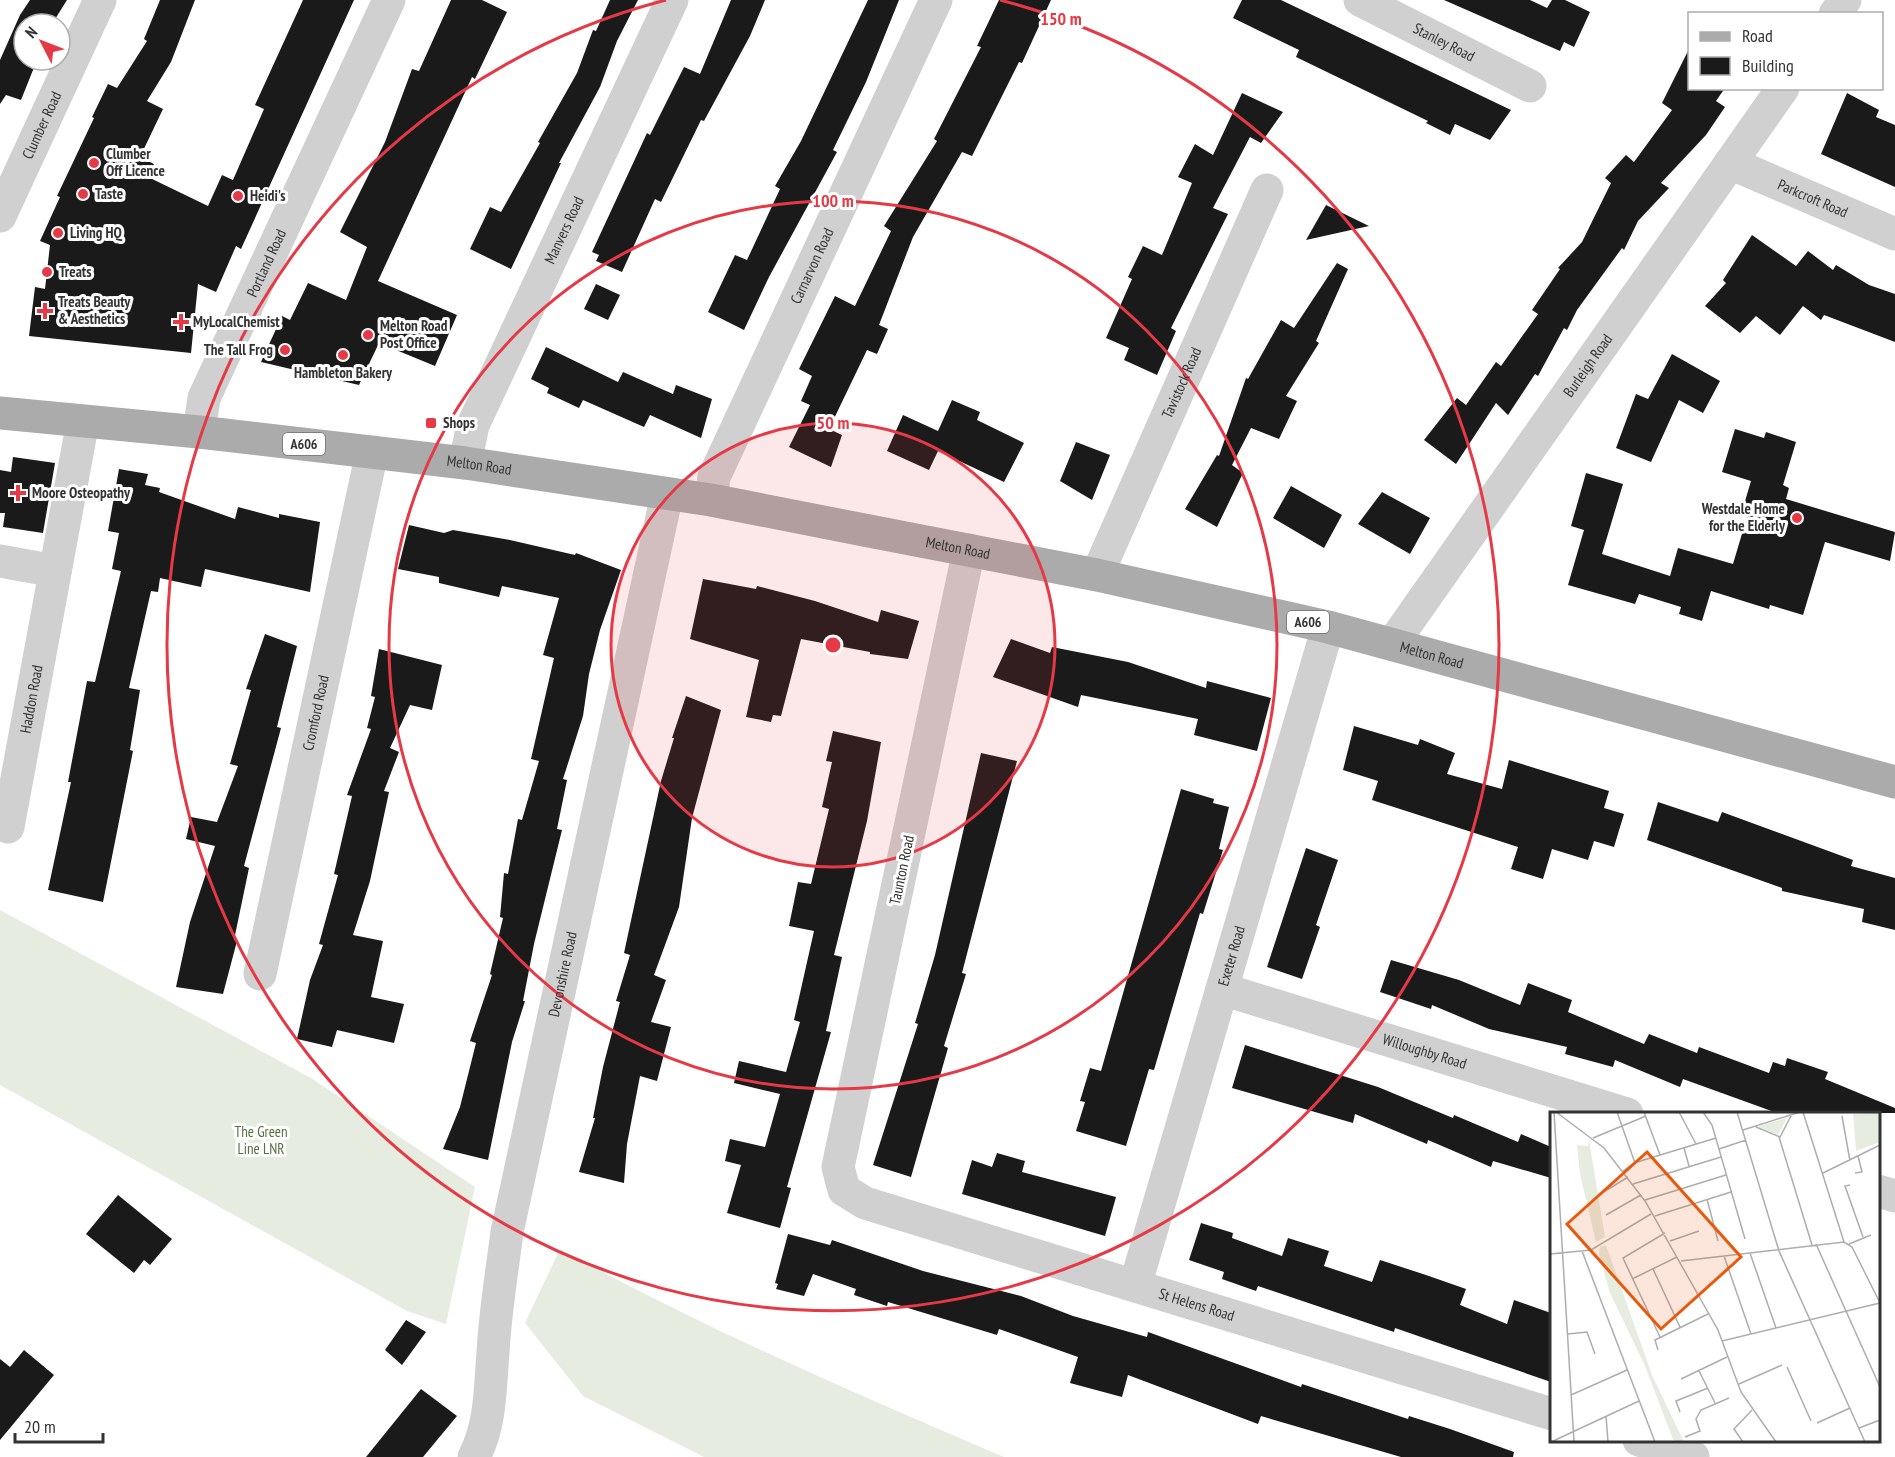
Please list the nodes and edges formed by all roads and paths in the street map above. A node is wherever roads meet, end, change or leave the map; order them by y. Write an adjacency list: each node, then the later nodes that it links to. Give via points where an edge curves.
1 (100, 0): 10 (street, Clumber Road)
2 (389, 0): 14 (street, Portland Road, via 204,398)
3 (672, 0): 16 (street, Manvers Road, via 473,424)
4 (936, 0): 18 (street, Carnarvon Road, via 714,477)
5 (1360, 0): 6 (street, Stanley Road)
6 (1530, 86)
7 (1782, 90): 8 (street, Burleigh Road)
8 (1730, 163): 11 (street, Parkcroft Road); 24 (street, Burleigh Road)
9 (1267, 190): 22 (street, Tavistock Road)
10 (0, 216)
11 (1895, 234)
12 (0, 414): 13 (main road, Melton Road / A606)
13 (83, 421): 14 (main road, Melton Road / A606); 21 (street, Haddon Road)
14 (199, 432): 15 (main road, Melton Road / A606)
15 (372, 452): 16 (main road, Melton Road / A606); 27 (street, Cromford Road)
16 (465, 463): 17 (main road, Melton Road / A606)
17 (667, 494): 18 (main road, Melton Road / A606); 36 (street, Devonshire Road, via 507,1232 492,1388 482,1442)
18 (711, 500): 19 (main road, Melton Road / A606)
19 (969, 550): 22 (main road, Melton Road / A606); 30 (street, Taunton Road, via 838,1167)
20 (0, 561): 21 (street)
21 (55, 571): 26 (street, Haddon Road)
22 (1097, 576): 23 (main road, Melton Road / A606)
23 (1328, 627): 24 (main road, Melton Road / A606); 28 (street, Exeter Road)
24 (1393, 643): 25 (main road, Melton Road / A606)
25 (1895, 782)
26 (8, 827)
27 (260, 974)
28 (1222, 989): 29 (street, Willoughby Road); 33 (street, Exeter Road)
29 (1624, 1112)
30 (844, 1190): 33 (street, St Helens Road, via 865,1203)
31 (1880, 1192): 32 (street)
32 (1895, 1196)
33 (1135, 1286): 34 (street, St Helens Road)
34 (1550, 1414)
35 (1645, 1442): 37 (street)
36 (474, 1457)
37 (1694, 1457)

